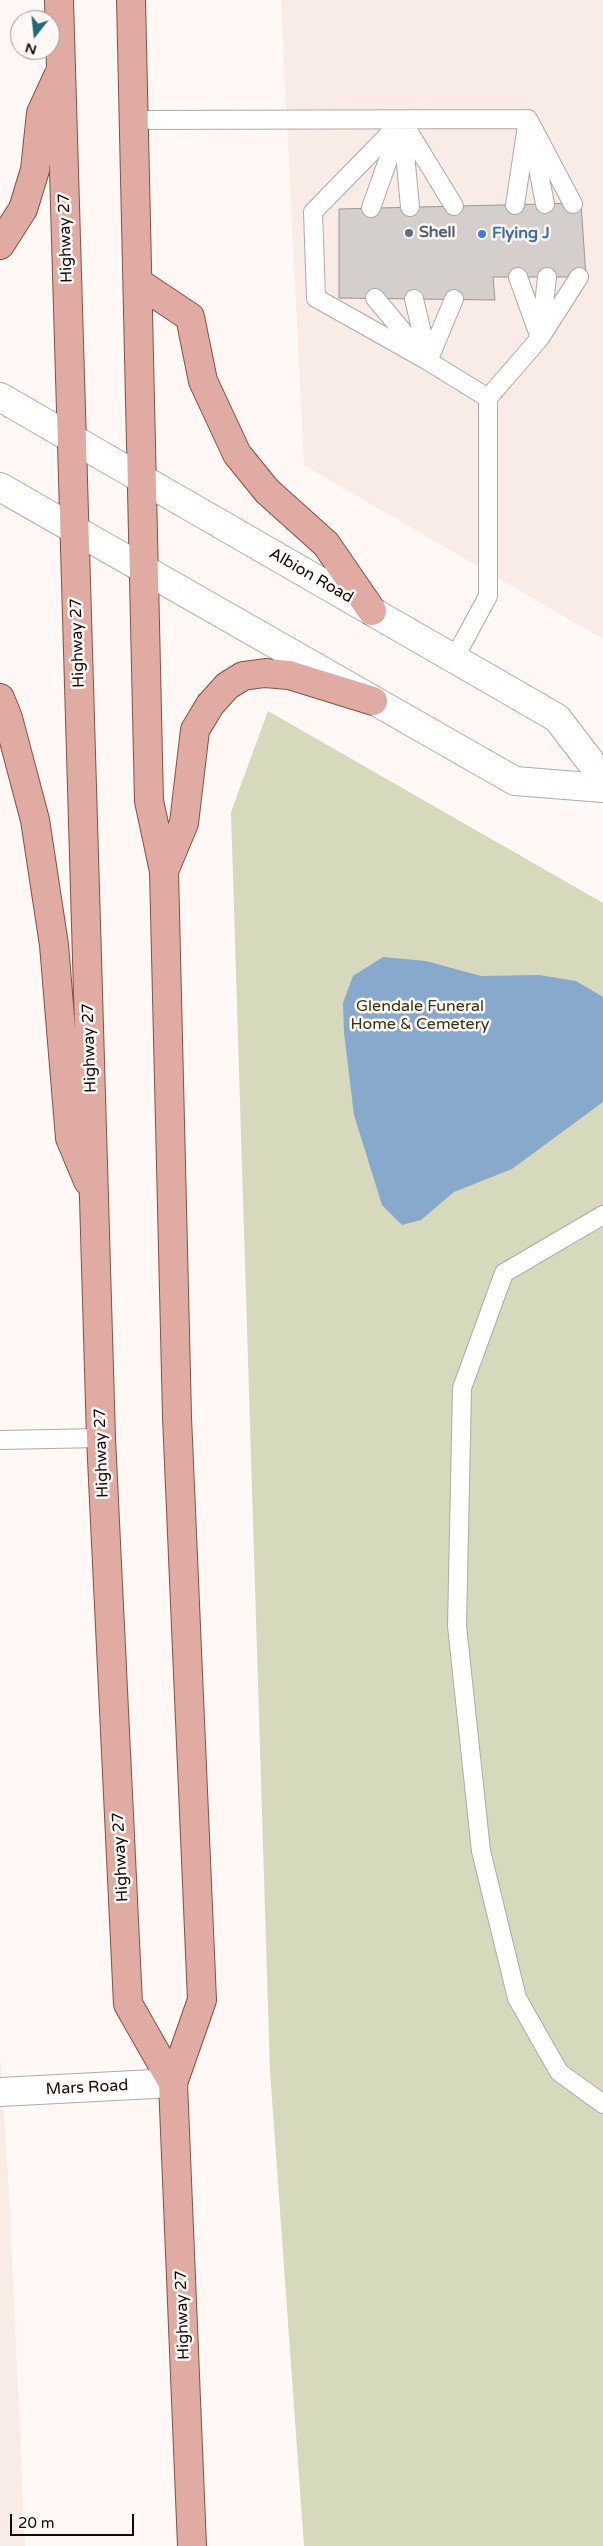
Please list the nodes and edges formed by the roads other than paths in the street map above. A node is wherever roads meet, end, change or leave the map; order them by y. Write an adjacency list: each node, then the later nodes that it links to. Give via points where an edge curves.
1 (59, 0): 3 (main road, Highway 27)
2 (131, 0): 5 (main road, Highway 27)
3 (61, 70): 13 (main road, via 41,114 35,170 23,209); 25 (main road, Highway 27)
4 (528, 119): 6 (lane); 7 (lane); 8 (lane); 9 (lane)
5 (134, 120): 6 (lane); 17 (main road, Highway 27)
6 (402, 121): 10 (lane); 11 (lane); 12 (lane); 22 (lane, via 313,212 316,298)
7 (545, 204)
8 (573, 204)
9 (515, 205)
10 (454, 206)
11 (410, 207)
12 (371, 208)
13 (0, 244)
14 (518, 277): 21 (lane)
15 (548, 277): 21 (lane)
16 (578, 277): 21 (lane)
17 (139, 283): 26 (main road, Highway 27); 30 (main road, via 190,317 203,380 237,454 267,491 326,544)
18 (375, 298): 22 (lane)
19 (414, 298): 22 (lane)
20 (454, 299): 22 (lane)
21 (540, 338): 24 (lane)
22 (428, 361): 24 (lane)
23 (0, 397): 25 (main road, Albion Road)
24 (488, 398): 31 (lane, via 488,596)
25 (72, 438): 26 (main road, Albion Road); 28 (main road, Highway 27)
26 (143, 479): 29 (main road, Highway 27); 30 (main road, Albion Road)
27 (0, 487): 28 (main road)
28 (75, 530): 29 (main road); 37 (main road, Highway 27)
29 (145, 570): 33 (main road); 36 (main road, Highway 27, via 149,801)
30 (372, 612): 31 (main road, Albion Road)
31 (454, 659): 34 (main road, Albion Road, via 557,718)
32 (0, 698): 37 (main road, via 35,820 54,945 70,1138)
33 (373, 701): 35 (main road, via 515,781); 36 (main road, via 289,675 264,673 243,676 227,686 210,705 195,730 184,822)
34 (603, 778)
35 (603, 788)
36 (164, 871): 41 (main road, Highway 27, via 177,1417 202,2000)
37 (94, 1194): 39 (main road, Highway 27)
38 (603, 1215): 43 (lane, via 504,1273 462,1388 457,1626 481,1851 518,1998 560,2072)
39 (101, 1438): 40 (lane); 41 (main road, Highway 27, via 128,2004)
40 (0, 1440)
41 (173, 2083): 42 (main road, Mars Road); 44 (main road, Highway 27)
42 (0, 2092)
43 (603, 2104)
44 (192, 2546)

